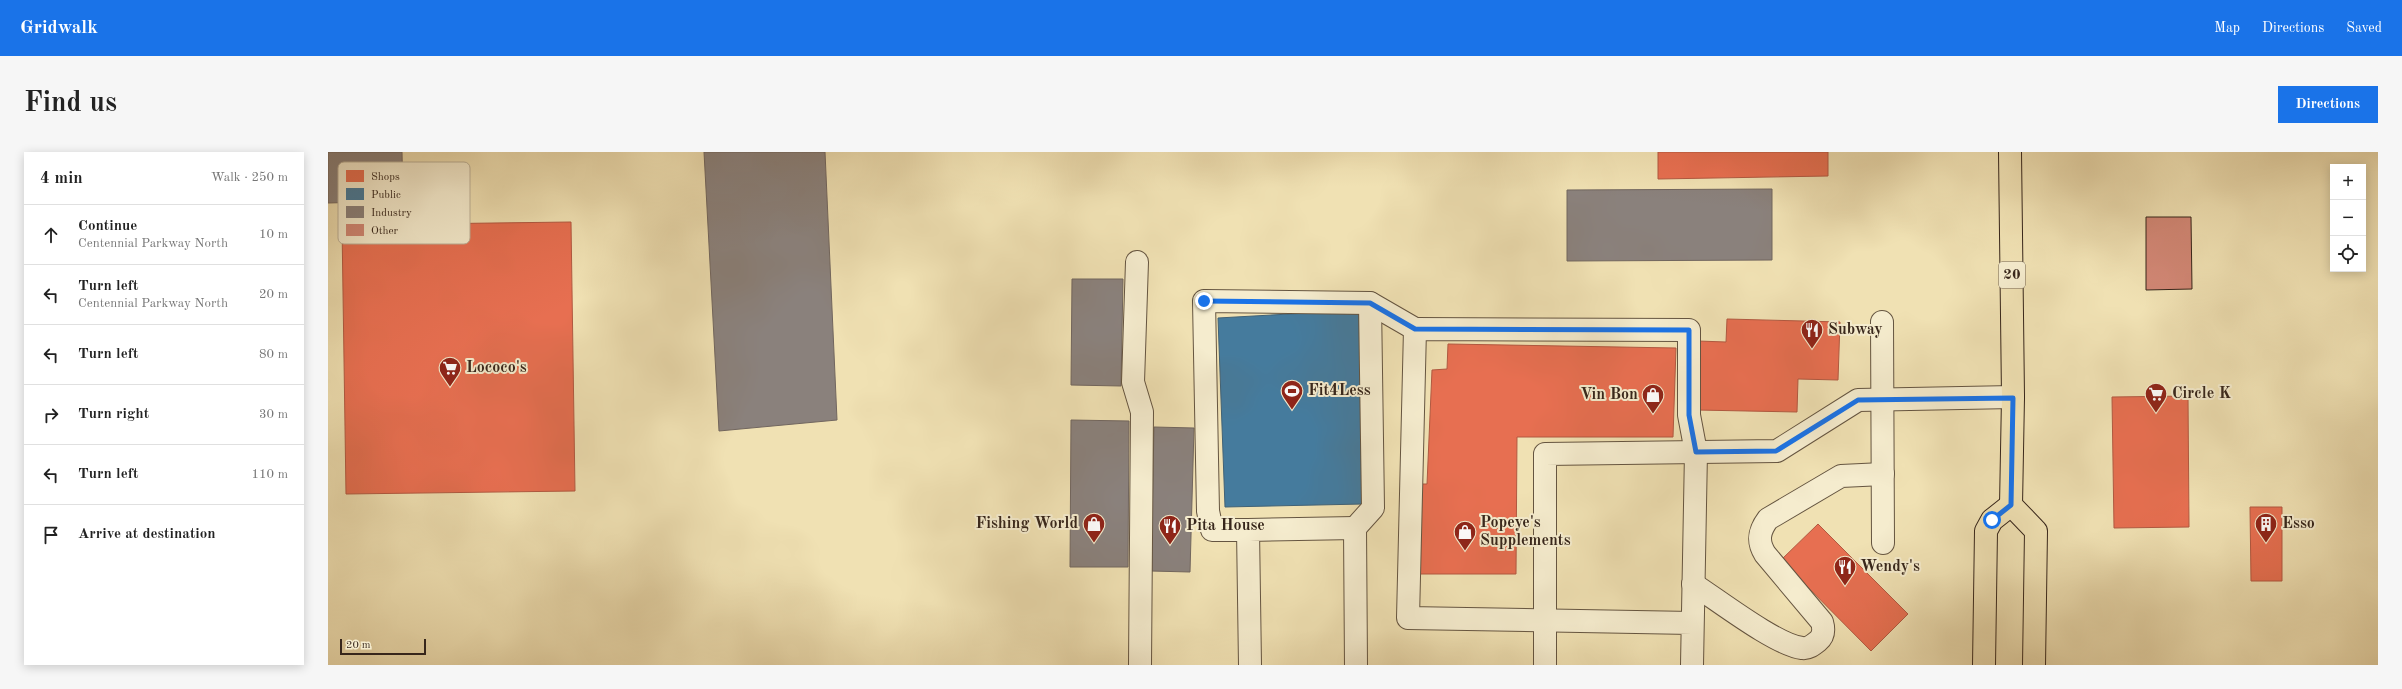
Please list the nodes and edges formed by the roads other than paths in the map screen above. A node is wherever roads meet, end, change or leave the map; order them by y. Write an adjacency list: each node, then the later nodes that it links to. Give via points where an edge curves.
1 (2010, 152): 6 (main road, 20)
2 (1136, 262): 17 (lane, via 1132,382 1142,412)
3 (1370, 303): 5 (lane); 11 (lane, via 1373,508); 12 (lane, via 1204,301 1208,511 1212,530)
4 (1882, 322): 7 (lane)
5 (1415, 329): 8 (lane, via 1689,330 1689,415); 15 (lane, via 1408,618)
6 (2013, 398): 7 (lane); 10 (main road, 20)
7 (1882, 400): 8 (lane, via 1858,400 1776,451); 9 (lane)
8 (1696, 452): 14 (lane); 15 (lane, via 1545,454)
9 (1883, 474): 13 (lane); 14 (lane, via 1841,476 1768,519 1762,527 1760,547 1822,622 1824,630 1813,646 1804,649 1778,639)
10 (2011, 505): 22 (main road, via 1992,520 1986,531); 23 (main road, via 2036,531)
11 (1355, 528): 12 (lane); 19 (lane)
12 (1248, 530): 18 (lane)
13 (1883, 543)
14 (1693, 584): 16 (lane)
15 (1545, 621): 16 (lane); 20 (lane)
16 (1692, 623): 21 (lane)
17 (1140, 665)
18 (1250, 665)
19 (1356, 665)
20 (1545, 665)
21 (1692, 665)
22 (1984, 665)
23 (2034, 665)

